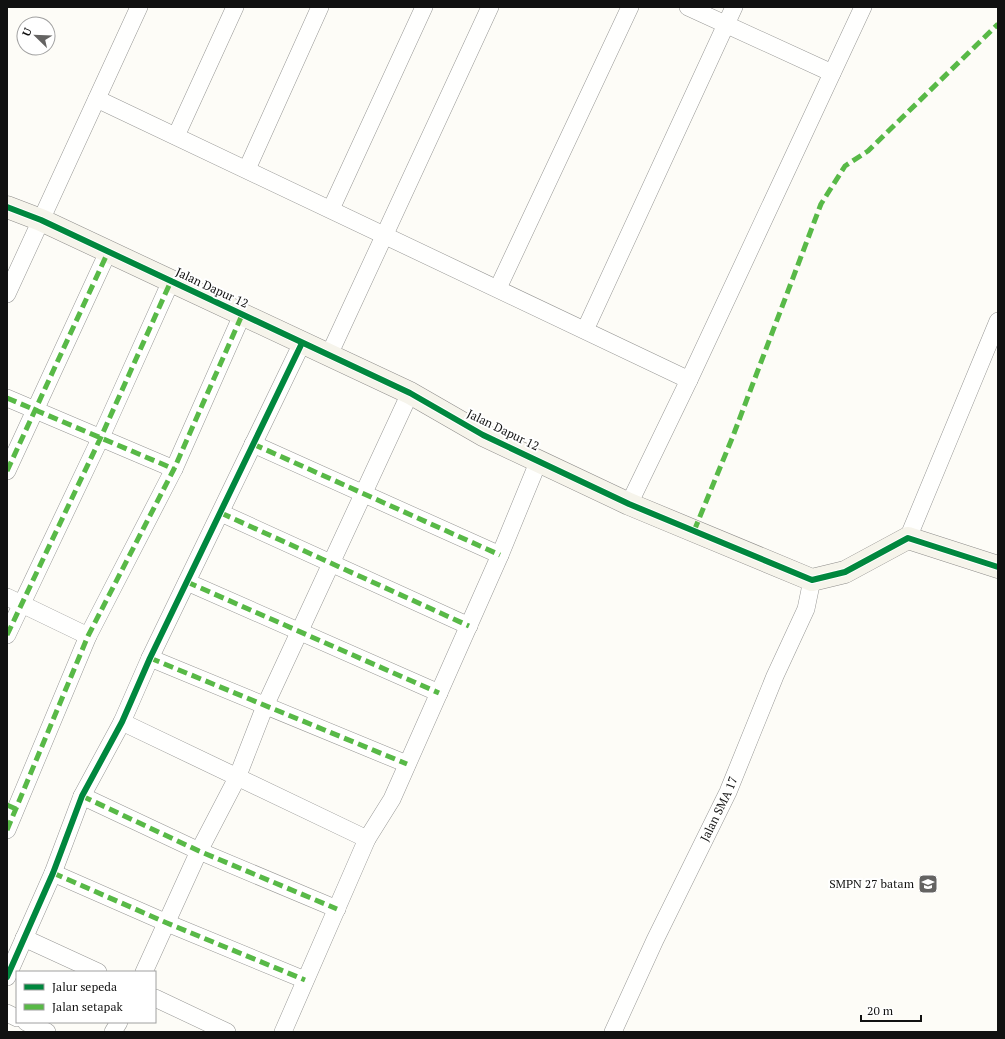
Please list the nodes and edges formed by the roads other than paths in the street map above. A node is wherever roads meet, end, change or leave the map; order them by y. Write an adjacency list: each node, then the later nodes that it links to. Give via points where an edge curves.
1 (139, 7): 12 (street)
2 (235, 7): 13 (street)
3 (320, 7): 14 (street)
4 (424, 7): 16 (street)
5 (490, 7): 18 (street)
6 (630, 7): 21 (street)
7 (688, 7): 10 (street)
8 (734, 7): 10 (street)
9 (863, 7): 11 (street)
10 (726, 24): 11 (street); 25 (street)
11 (832, 73): 28 (street)
12 (97, 99): 13 (street); 17 (street)
13 (176, 136): 14 (street)
14 (247, 169): 16 (street)
15 (7, 207): 17 (street, Jalan Dapur 12)
16 (331, 209): 18 (street)
17 (41, 220): 19 (street, Jalan Dapur 12); 22 (street)
18 (385, 235): 21 (street); 27 (street)
19 (108, 252): 20 (street, Jalan Dapur 12); 31 (street)
20 (171, 280): 23 (street, Jalan Dapur 12); 32 (street)
21 (498, 288): 25 (street)
22 (7, 294)
23 (242, 314): 26 (street, Jalan Dapur 12); 35 (street)
24 (998, 321): 40 (street)
25 (585, 330): 28 (street)
26 (302, 343): 27 (street, Jalan Dapur 12); 33 (street)
27 (330, 355): 29 (street, Jalan Dapur 12)
28 (689, 380): 38 (street)
29 (410, 393): 34 (street, Jalan Dapur 12, via 484,435); 37 (street)
30 (7, 398): 31 (street)
31 (36, 410): 32 (street); 36 (street)
32 (101, 437): 35 (street); 46 (street)
33 (253, 444): 37 (street); 39 (street)
34 (539, 460): 38 (street, Jalan Dapur 12); 41 (street)
35 (174, 469): 50 (street)
36 (7, 471)
37 (363, 494): 41 (street); 42 (street)
38 (629, 504): 44 (street, Jalan Dapur 12)
39 (221, 513): 42 (street); 45 (street)
40 (908, 538): 43 (street); 44 (street, via 846,572)
41 (500, 555): 47 (street)
42 (332, 564): 47 (street); 48 (street)
43 (998, 567)
44 (812, 580): 79 (street, Jalan SMA 17, via 806,610 775,676 728,792)
45 (187, 582): 48 (street); 51 (street)
46 (15, 600): 49 (street); 50 (street)
47 (469, 626): 52 (street)
48 (300, 632): 52 (street); 53 (street)
49 (7, 635)
50 (88, 636): 58 (street)
51 (150, 658): 53 (street); 54 (street)
52 (440, 693): 55 (street)
53 (265, 706): 55 (street); 56 (street)
54 (122, 722): 56 (street); 57 (street)
55 (406, 764): 60 (street, via 392,799)
56 (237, 778): 60 (street); 61 (street)
57 (82, 796): 61 (street); 62 (street)
58 (11, 807): 59 (street)
59 (7, 830)
60 (367, 839): 63 (street)
61 (199, 851): 63 (street); 64 (street)
62 (53, 873): 64 (street); 65 (street)
63 (337, 910): 69 (street)
64 (167, 923): 67 (street); 69 (street)
65 (24, 938): 66 (street); 68 (street)
66 (96, 971)
67 (144, 971)
68 (7, 977)
69 (305, 980): 78 (street)
70 (156, 998): 77 (street)
71 (7, 1013): 72 (street)
72 (16, 1018)
73 (28, 1023): 75 (street)
74 (118, 1023): 76 (street)
75 (47, 1032)
76 (113, 1032)
77 (227, 1032)
78 (283, 1032)
79 (613, 1032)

